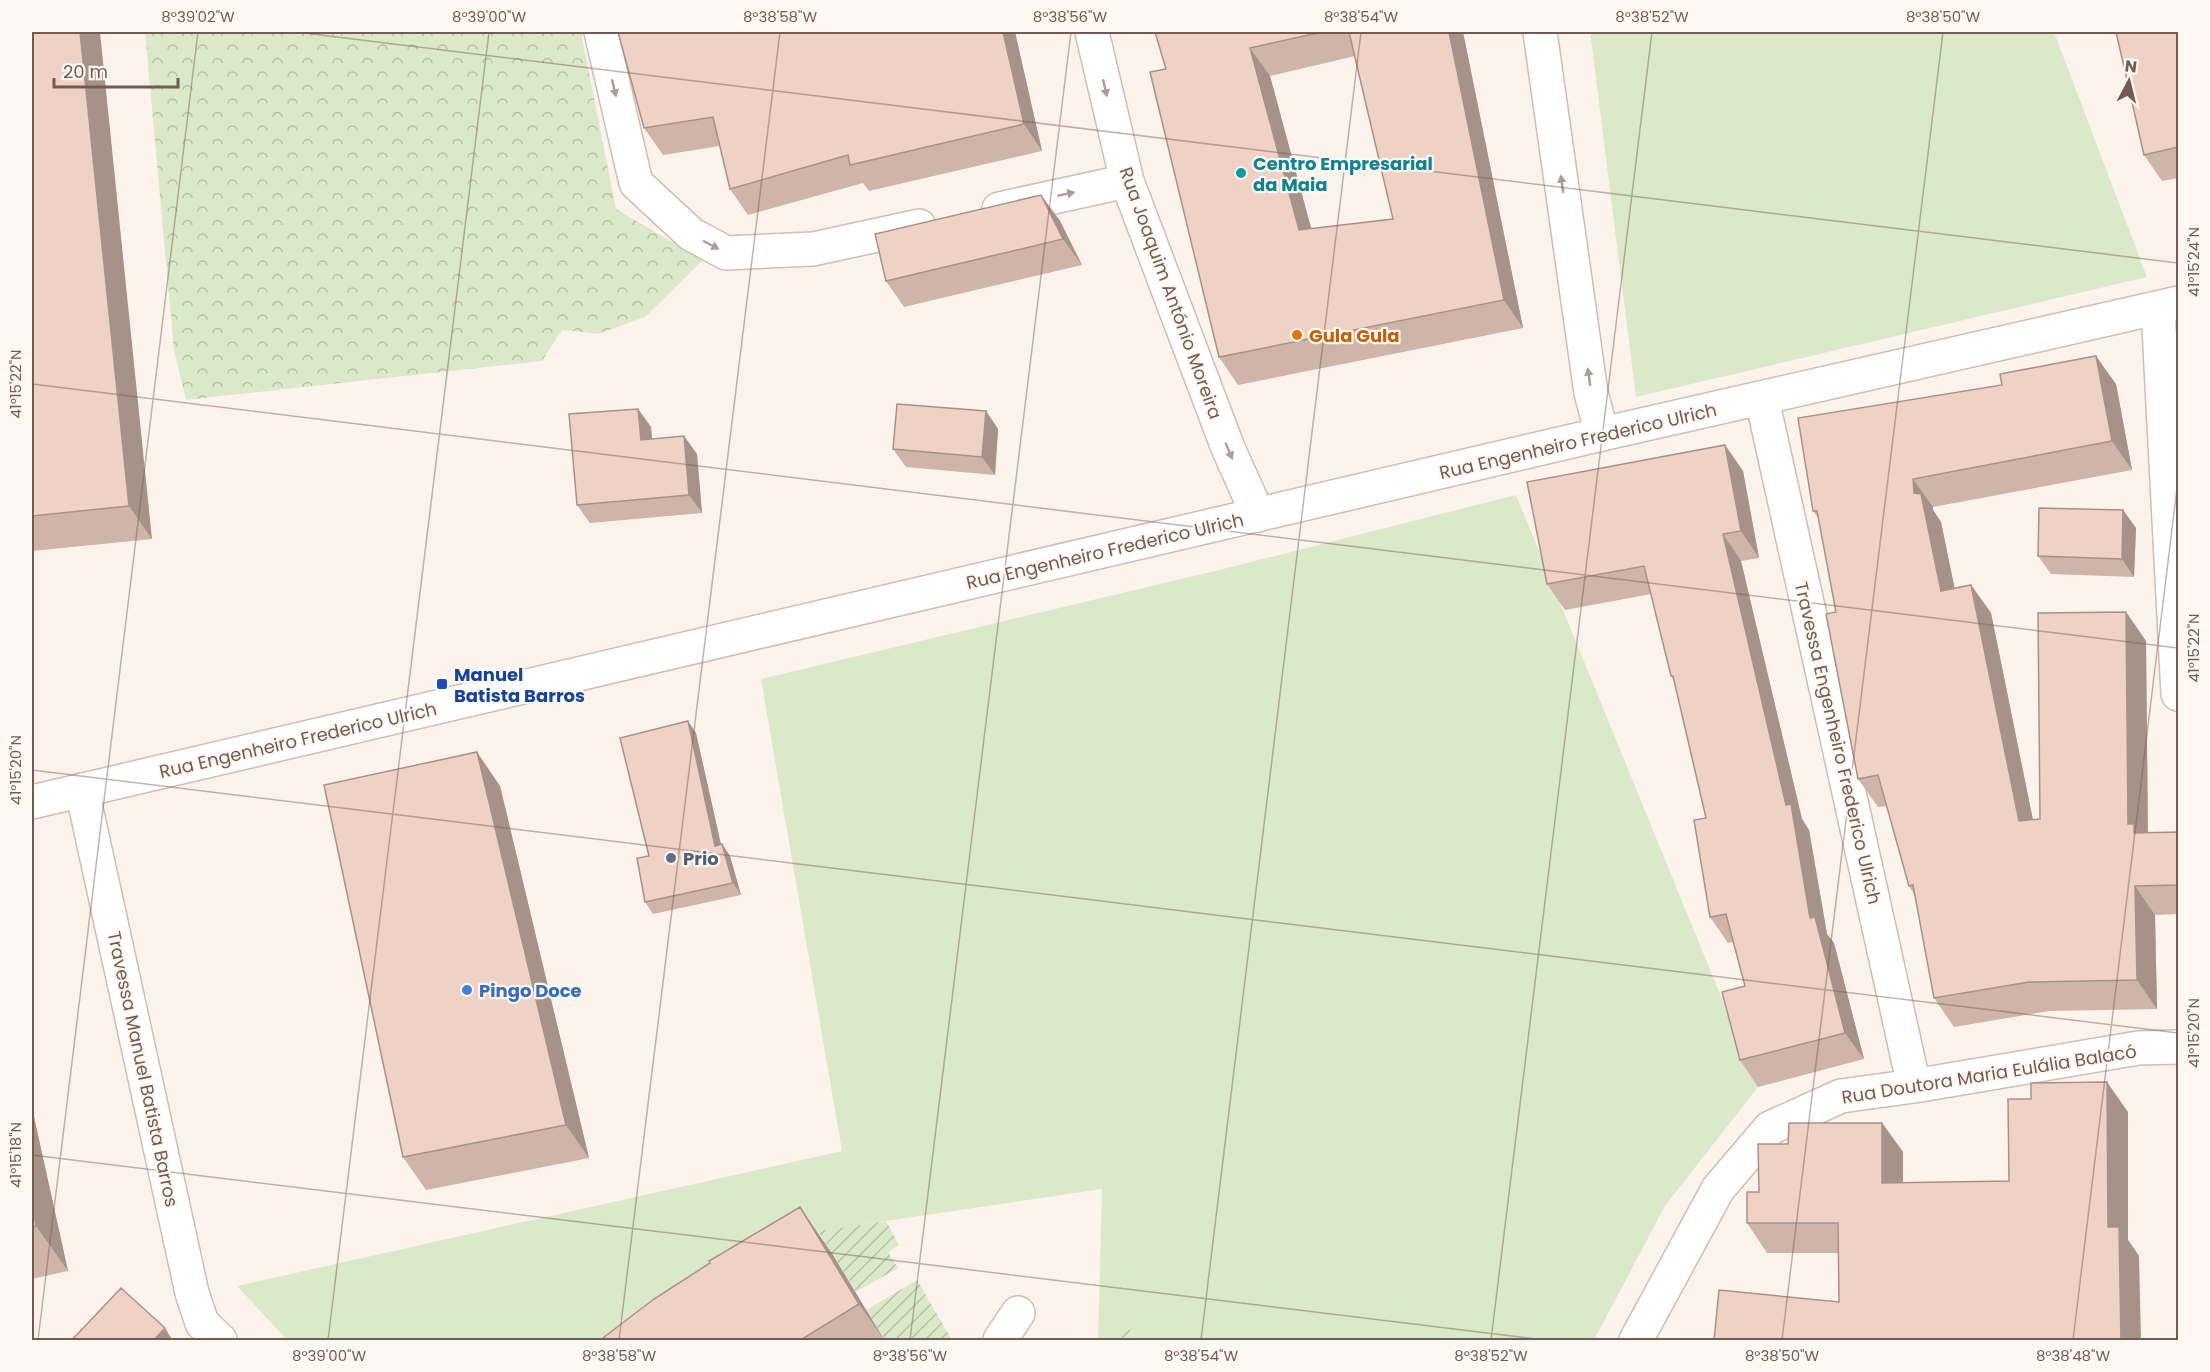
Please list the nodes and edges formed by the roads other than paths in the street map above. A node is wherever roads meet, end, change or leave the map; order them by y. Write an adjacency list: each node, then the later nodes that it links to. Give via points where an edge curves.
1 (600, 32): 4 (street, one-way to 4, via 636,183 691,234 726,253 813,249)
2 (1092, 32): 4 (street, Rua Joaquim António Moreira, one-way to 4)
3 (1540, 32): 7 (street, one-way to 3, via 1591,393)
4 (1127, 181): 8 (street, Rua Joaquim António Moreira, one-way to 8, via 1228,448)
5 (2168, 305): 6 (street, Rua Engenheiro Frederico Ulrich); 9 (street)
6 (1762, 399): 7 (street, Rua Engenheiro Frederico Ulrich); 13 (street, Travessa Engenheiro Frederico Ulrich)
7 (1602, 434): 8 (street, Rua Engenheiro Frederico Ulrich)
8 (1258, 515): 10 (street, Rua Engenheiro Frederico Ulrich)
9 (2178, 694)
10 (82, 790): 11 (street, Rua Engenheiro Frederico Ulrich); 15 (street, Travessa Manuel Batista Barros, via 192,1293 202,1323)
11 (32, 802)
12 (2178, 1047): 13 (street, Rua Doutora Maria Eulália Balacó, via 2138,1048)
13 (1914, 1086): 17 (street, Rua Doutora Maria Eulália Balacó, via 1841,1096 1770,1128 1718,1189)
14 (1018, 1313): 16 (street)
15 (220, 1341)
16 (1000, 1341)
17 (1636, 1341)

